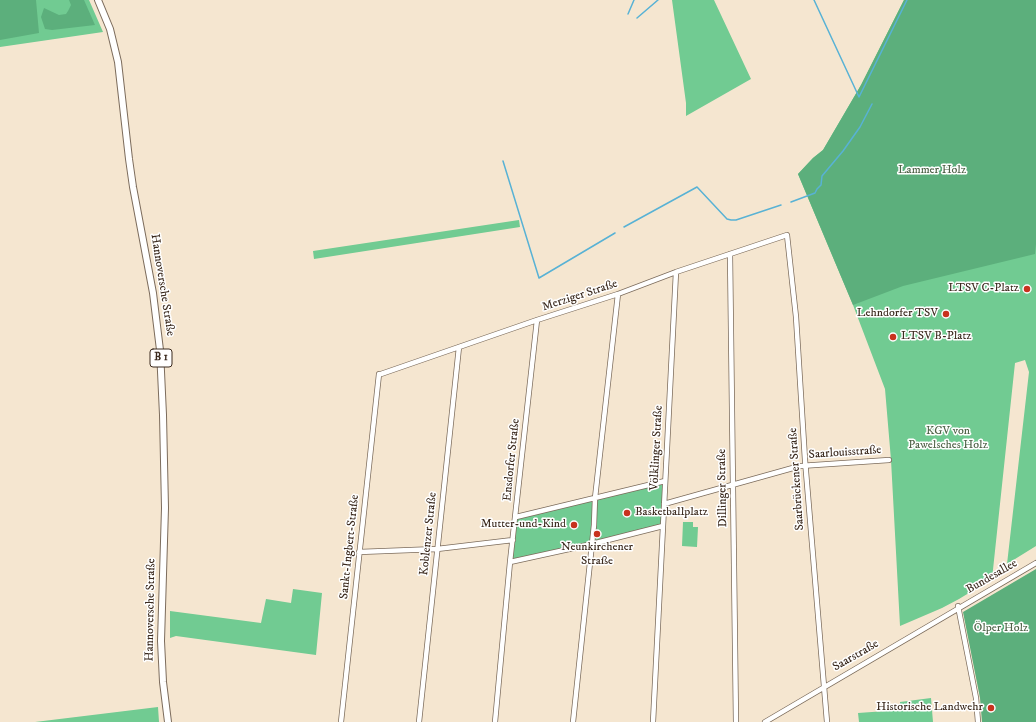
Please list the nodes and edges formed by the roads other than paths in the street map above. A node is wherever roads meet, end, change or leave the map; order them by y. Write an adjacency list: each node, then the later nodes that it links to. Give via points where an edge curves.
1 (98, 0): 25 (main road, Hannoversche Straße / B 1, via 110,29 118,62 129,159 160,343 165,508 161,641)
2 (786, 235): 3 (street, Merziger Straße); 10 (street, Saarbrückener Straße, via 796,317)
3 (730, 254): 4 (street, Merziger Straße); 12 (street, Dillinger Straße)
4 (676, 272): 5 (street, Merziger Straße); 11 (street, Völklinger Straße)
5 (618, 294): 6 (street, Merziger Straße); 13 (street)
6 (537, 320): 7 (street, Merziger Straße); 15 (street, Ensdorfer Straße)
7 (459, 347): 8 (street, Merziger Straße); 19 (street, Koblenzer Straße)
8 (379, 374): 20 (street, Sankt-Ingbert-Straße)
9 (889, 460): 10 (street, Saarlouisstraße)
10 (806, 466): 12 (street, Saarlouisstraße); 24 (street, Saarbrückener Straße)
11 (665, 482): 13 (street); 14 (street, Völklinger Straße)
12 (733, 485): 14 (street, Saarlouisstraße); 31 (street, Dillinger Straße)
13 (595, 498): 15 (street); 18 (street)
14 (664, 504): 16 (street, Völklinger Straße)
15 (516, 517): 17 (street, Ensdorfer Straße)
16 (663, 526): 18 (street); 30 (street, Völklinger Straße)
17 (513, 540): 19 (street); 21 (street, Ensdorfer Straße)
18 (592, 544): 21 (street); 29 (street)
19 (437, 549): 20 (street); 27 (street, Koblenzer Straße)
20 (359, 552): 26 (street, Sankt-Ingbert-Straße)
21 (510, 562): 28 (street, Ensdorfer Straße)
22 (1036, 563): 23 (street, Bundesallee)
23 (958, 607): 24 (street, Saarstraße); 34 (street, via 976,698)
24 (824, 687): 32 (street, Saarstraße); 33 (street, Saarbrückener Straße)
25 (168, 722)
26 (341, 722)
27 (419, 722)
28 (494, 722)
29 (573, 722)
30 (653, 722)
31 (736, 722)
32 (764, 722)
33 (827, 722)
34 (978, 722)

